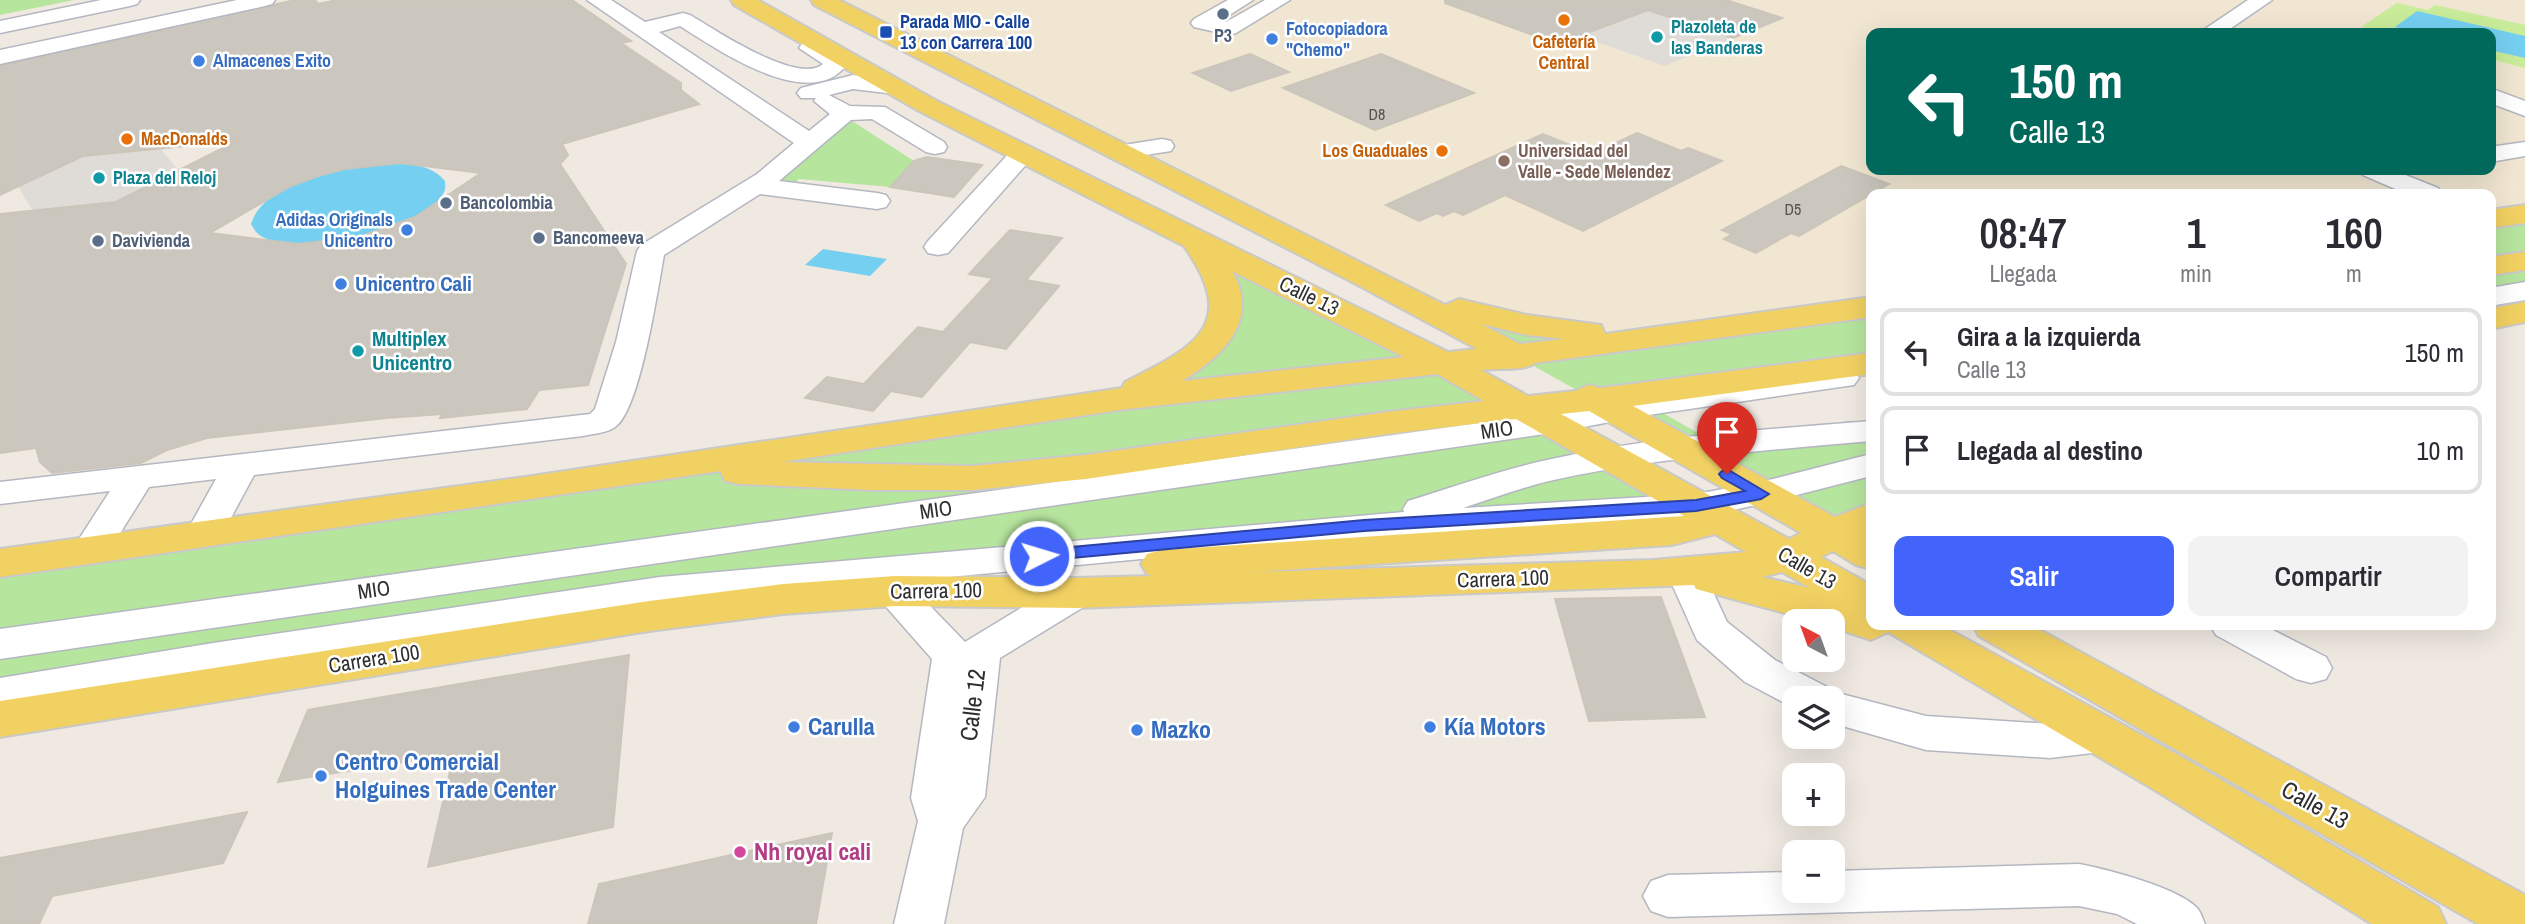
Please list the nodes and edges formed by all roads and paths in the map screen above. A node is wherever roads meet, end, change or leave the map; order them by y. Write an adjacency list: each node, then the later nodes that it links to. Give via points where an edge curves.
1 (130, 0): 12 (street)
2 (193, 0): 15 (street)
3 (265, 0): 17 (street)
4 (597, 0): 14 (street)
5 (742, 0): 16 (main road, Calle 13)
6 (822, 0): 21 (main road, Calle 13)
7 (1243, 0): 8 (street, via 1201,23 1229,29)
8 (1280, 0)
9 (2262, 0): 13 (street)
10 (661, 6): 11 (street)
11 (683, 19): 14 (street); 18 (street)
12 (0, 27)
13 (2218, 28)
14 (644, 29): 19 (street)
15 (0, 41)
16 (815, 42): 18 (street, via 810,48 837,63 817,77 800,78); 20 (main road, Calle 13)
17 (0, 58)
18 (751, 58): 19 (street)
19 (705, 70): 25 (street)
20 (895, 86): 22 (street, via 853,82); 24 (main road, Calle 13)
21 (989, 86): 24 (main road); 34 (main road, Calle 13)
22 (811, 92): 25 (street); 27 (street)
23 (2496, 97): 26 (street)
24 (928, 106): 35 (main road, Calle 13)
25 (759, 107): 30 (street)
26 (2525, 109)
27 (845, 113): 30 (street); 32 (street, via 877,113)
28 (2525, 117): 29 (street)
29 (2496, 121)
30 (811, 143): 39 (street)
31 (1162, 145): 34 (street)
32 (935, 147)
33 (2525, 149): 36 (street)
34 (1120, 152): 49 (main road, Calle 13)
35 (1022, 154): 43 (main road, Calle 13); 44 (street)
36 (2496, 154)
37 (2384, 175): 40 (street)
38 (2411, 175): 41 (street)
39 (755, 186): 42 (street); 65 (street, via 651,251 632,342 611,411 602,421)
40 (2417, 189)
41 (2444, 189)
42 (877, 201)
43 (1194, 239): 57 (main road, Calle 13); 60 (main road, via 1216,269 1227,295 1224,324 1208,346 1180,369)
44 (938, 247)
45 (2525, 261): 46 (main road)
46 (2496, 265)
47 (2525, 270): 48 (street)
48 (2496, 275)
49 (1367, 277): 55 (main road, via 1468,312 1527,325 1620,333); 56 (main road, Calle 13)
50 (2525, 291): 51 (street)
51 (2496, 296)
52 (1866, 308): 55 (main road)
53 (2525, 312): 54 (main road)
54 (2496, 318)
55 (1724, 328): 56 (main road)
56 (1516, 356): 57 (main road); 61 (main road, Calle 13)
57 (1443, 363): 60 (main road); 62 (main road, Calle 13)
58 (1866, 364): 61 (main road)
59 (1866, 375): 61 (street)
60 (1119, 399): 67 (main road)
61 (1605, 405): 62 (main road); 69 (main road, Calle 13)
62 (1537, 415): 64 (main road, Calle 13); 67 (main road, via 1387,423 1086,467 972,478); 90 (street, MIO)
63 (1866, 432): 69 (street, MIO)
64 (1612, 458): 69 (main road, Calle 13); 69 (street); 73 (street, via 1560,467)
65 (241, 466): 68 (street); 74 (street)
66 (1866, 466): 71 (street)
67 (650, 468): 74 (main road)
68 (136, 478): 70 (street); 76 (street)
69 (1706, 480): 71 (main road, Calle 13); 73 (street, MIO); 78 (main road, Calle 13); 82 (main road, via 1697,527 1672,532 1077,569)
70 (0, 494)
71 (1761, 494): 75 (main road, Calle 13)
72 (1866, 519): 75 (main road, Carrera 100)
73 (1364, 526): 94 (street, MIO, via 660,590)
74 (205, 534): 76 (main road)
75 (1835, 535): 77 (main road, Calle 13); 78 (main road, Carrera 100)
76 (91, 550): 79 (main road)
77 (1866, 552)
78 (1787, 557): 80 (main road, Carrera 100); 84 (main road, Calle 13)
79 (0, 564)
80 (1686, 573): 83 (main road, Carrera 100); 85 (main road, via 1769,592); 93 (street, via 1711,630 1760,671)
81 (895, 590): 82 (main road, Carrera 100); 96 (main road, Carrera 100, via 649,616); 98 (street, Calle 12, via 953,656 934,798)
82 (973, 590): 83 (main road, Carrera 100)
83 (1076, 593): 98 (street, Calle 12, via 980,651 962,797)
84 (1866, 601)
85 (1866, 622)
86 (1885, 630): 92 (main road)
87 (1915, 630): 92 (main road)
88 (2004, 630): 101 (main road, Calle 13)
89 (2240, 630): 91 (street)
90 (0, 644)
91 (2311, 668)
92 (1995, 677): 97 (main road)
93 (1789, 686)
94 (0, 694)
95 (1845, 711): 97 (street, via 1926,733 2050,741)
96 (0, 719)
97 (2101, 735): 104 (main road)
98 (941, 821): 102 (street, Calle 12)
99 (1668, 895): 100 (street)
100 (1733, 910): 103 (street, via 2078,884 2115,891 2151,905)
101 (2525, 923)
102 (919, 924)
103 (2180, 924)
104 (2419, 924)

